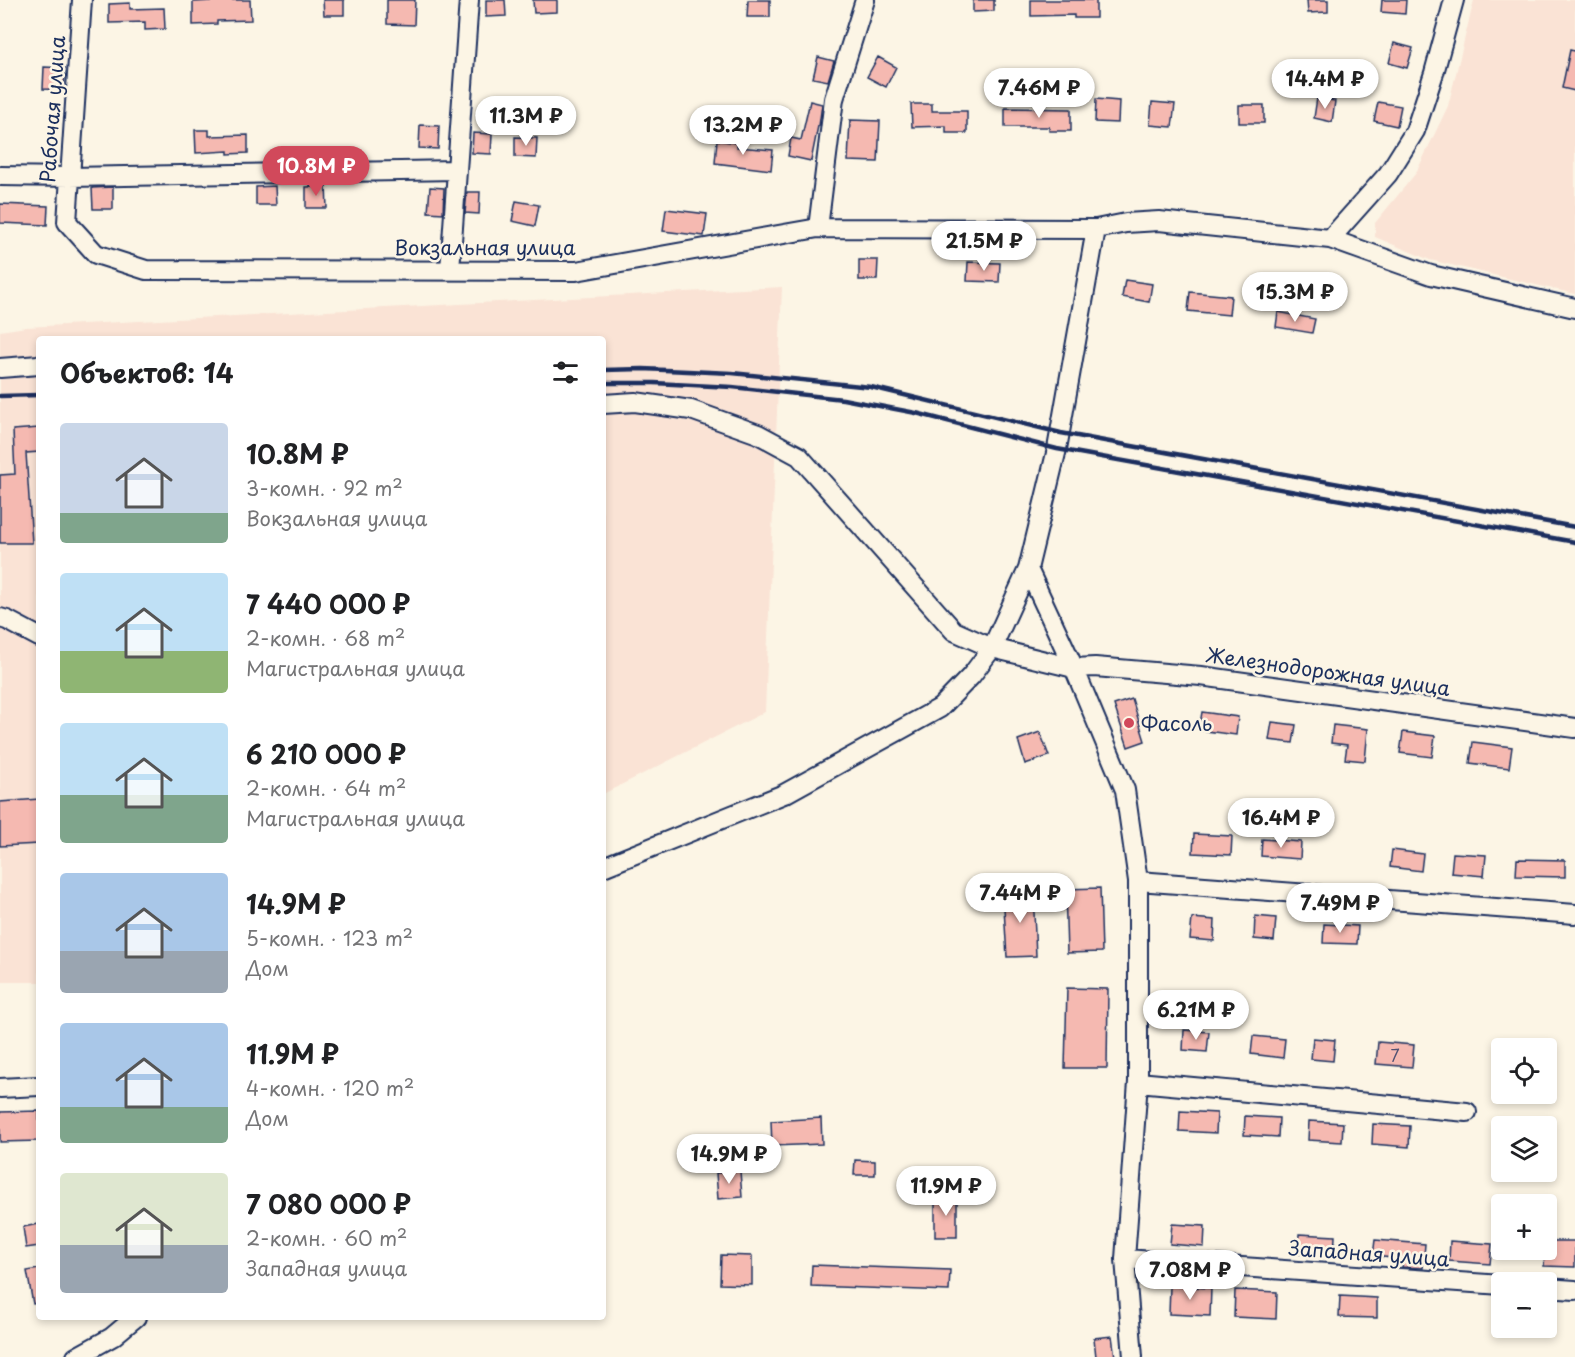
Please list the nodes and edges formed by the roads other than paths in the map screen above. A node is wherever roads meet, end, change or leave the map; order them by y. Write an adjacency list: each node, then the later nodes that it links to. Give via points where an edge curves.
1 (82, 0): 7 (street, Рабочая улица)
2 (469, 0): 5 (street)
3 (865, 0): 9 (street, via 834,99)
4 (1454, 0): 11 (street, via 1414,132 1388,174)
5 (456, 170): 7 (street); 12 (street)
6 (0, 176): 7 (street)
7 (70, 177): 8 (street, Рабочая улица)
8 (67, 222): 12 (street, Вокзальная улица, via 96,254 146,270)
9 (818, 228): 10 (street, Вокзальная улица); 12 (street, Вокзальная улица, via 576,271)
10 (1096, 229): 11 (street, Вокзальная улица, via 1159,221); 17 (street, via 1058,449)
11 (1330, 239): 13 (street, Вокзальная улица, via 1431,275)
12 (450, 270)
13 (1575, 308)
14 (36, 365): 15 (street)
15 (0, 368)
16 (606, 404): 20 (street, Железнодорожная улица, via 635,402 691,410 758,434 799,456 954,631)
17 (1028, 569): 20 (street); 21 (street)
18 (0, 618): 19 (street)
19 (36, 635)
20 (992, 648): 21 (street, Железнодорожная улица); 23 (street, via 940,708 784,794)
21 (1074, 668): 22 (street, Железнодорожная улица, via 1201,676); 24 (street, via 1125,790)
22 (1575, 728)
23 (606, 866)
24 (1138, 881): 25 (street); 26 (street)
25 (1575, 914)
26 (1138, 1082): 29 (street); 30 (street)
27 (36, 1086): 28 (street)
28 (0, 1088)
29 (1467, 1112)
30 (1125, 1259): 31 (street, Западная улица); 36 (street)
31 (1491, 1284)
32 (1557, 1289): 33 (street)
33 (1575, 1290)
34 (132, 1320): 35 (street, via 112,1337)
35 (76, 1357)
36 (1133, 1357)

